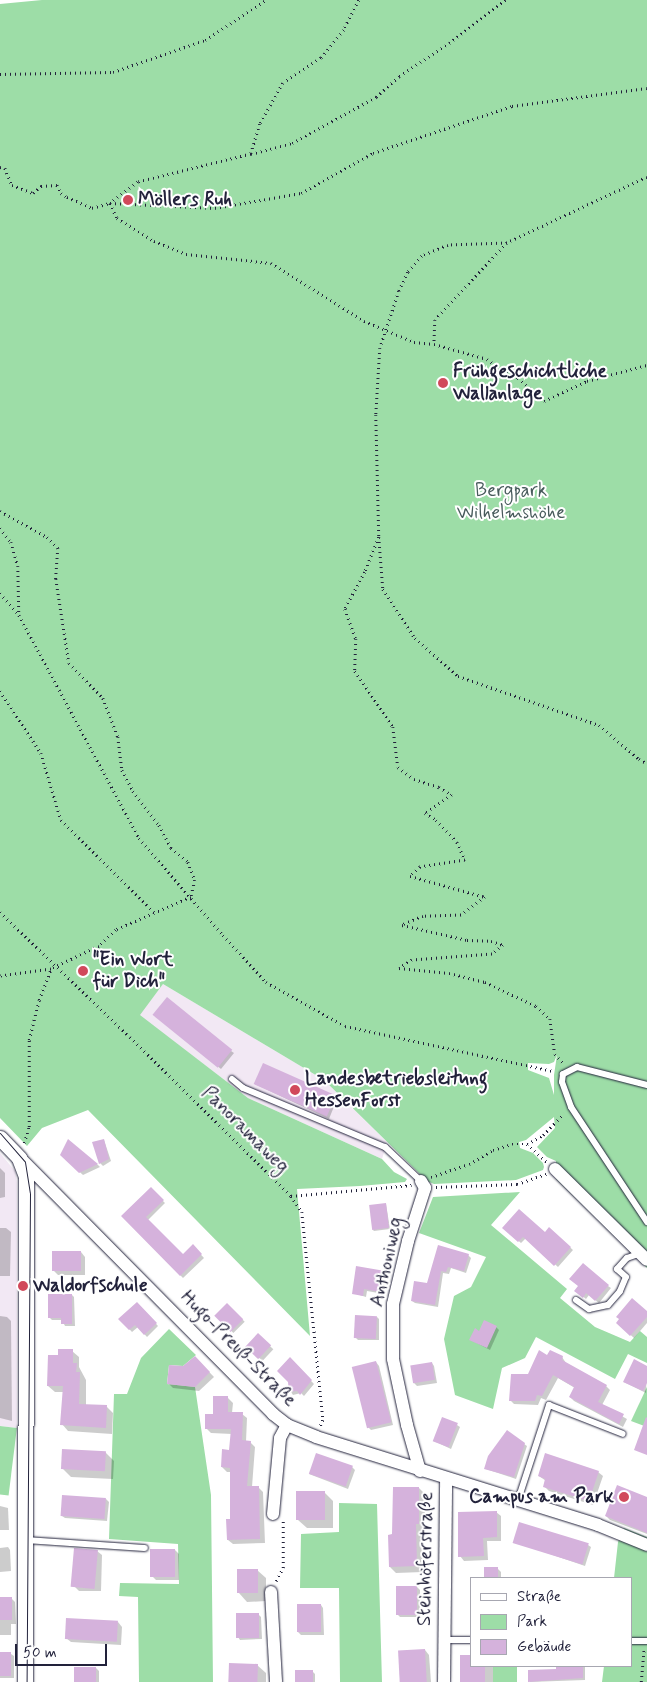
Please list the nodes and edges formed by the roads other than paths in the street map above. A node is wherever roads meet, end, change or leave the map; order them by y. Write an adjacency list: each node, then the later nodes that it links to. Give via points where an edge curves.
1 (232, 1078): 6 (lane, Panoramaweg, via 243,1088 385,1147)
2 (647, 1085): 7 (lane, via 577,1067 563,1074 564,1092 571,1107)
3 (0, 1138): 4 (street, Hugo-Preuß-Straße)
4 (19, 1158): 10 (street, Hugo-Preuß-Straße); 16 (street, via 26,1176)
5 (555, 1169): 8 (street)
6 (428, 1185): 12 (street, Anthoniweg, via 408,1241 393,1313 392,1359)
7 (647, 1222)
8 (644, 1256): 9 (lane, via 627,1258 617,1269 626,1277 620,1291 608,1305 589,1309)
9 (576, 1300)
10 (287, 1425): 12 (street, Hugo-Preuß-Straße); 15 (street, via 280,1438)
11 (623, 1434): 14 (lane, via 549,1405)
12 (420, 1471): 13 (street, Hugo-Preuß-Straße)
13 (446, 1479): 14 (street, Hugo-Preuß-Straße); 20 (street, Steinhöferstraße)
14 (518, 1500): 17 (street, Hugo-Preuß-Straße, via 598,1525)
15 (278, 1516)
16 (26, 1540): 18 (lane); 24 (street)
17 (647, 1545)
18 (146, 1548)
19 (271, 1592): 25 (street)
20 (444, 1640): 21 (lane, Steinhöferstraße); 26 (street, Steinhöferstraße)
21 (470, 1640)
22 (632, 1640): 23 (lane)
23 (646, 1641)
24 (25, 1682)
25 (276, 1682)
26 (444, 1682)

